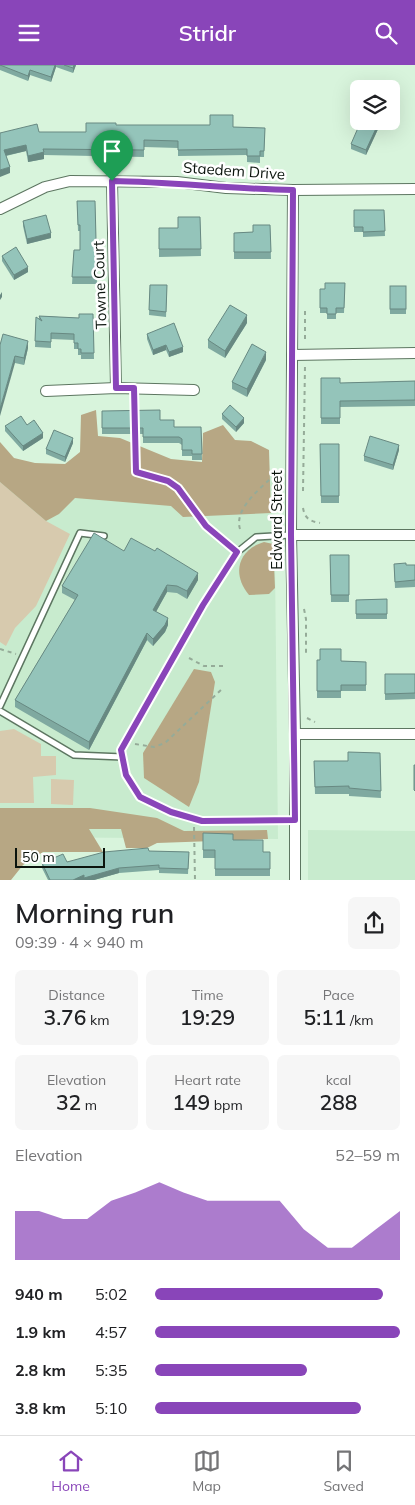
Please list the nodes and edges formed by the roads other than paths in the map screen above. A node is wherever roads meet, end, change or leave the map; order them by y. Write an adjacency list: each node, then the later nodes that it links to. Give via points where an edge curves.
1 (112, 181): 3 (street, Staedem Drive); 4 (street, Staedem Drive, via 70,181 45,187); 7 (street, Towne Court)
2 (415, 189): 3 (street, Staedem Drive)
3 (293, 190): 6 (street, Edward Street)
4 (0, 209)
5 (415, 353): 6 (street)
6 (292, 355): 10 (street, Edward Street)
7 (116, 388): 8 (street); 9 (street)
8 (194, 390)
9 (46, 391)
10 (291, 535): 11 (street); 15 (street, Edward Street); 17 (lane, via 256,537 237,552 203,605 121,750)
11 (415, 535)
12 (104, 536): 13 (lane, via 80,533)
13 (0, 705)
14 (0, 711): 17 (lane, via 74,755)
15 (295, 734): 16 (street); 18 (street, Edward Street)
16 (415, 734)
17 (123, 757): 18 (lane, via 126,775 140,797 171,812 202,821)
18 (295, 820): 19 (street, Edward Street)
19 (295, 880)

